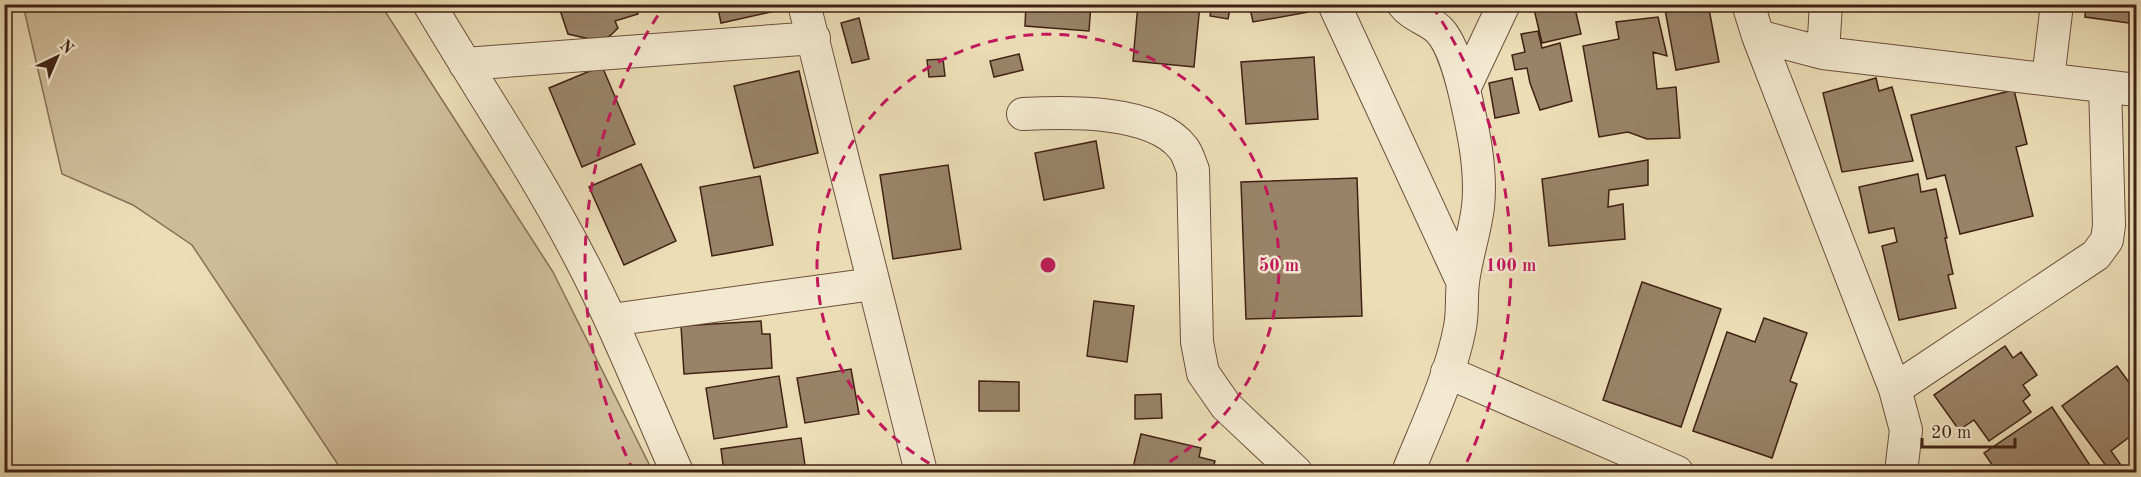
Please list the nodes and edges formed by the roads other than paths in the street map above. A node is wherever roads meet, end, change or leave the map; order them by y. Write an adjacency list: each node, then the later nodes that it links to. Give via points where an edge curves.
1 (429, 4): 12 (street)
2 (804, 4): 10 (street)
3 (1334, 4): 18 (street)
4 (1404, 4): 15 (street, via 1408,11 1440,31)
5 (1504, 4): 15 (street)
6 (1748, 4): 9 (street)
7 (1826, 4): 11 (street)
8 (2057, 4): 13 (street)
9 (1758, 36): 11 (street); 22 (street)
10 (814, 38): 12 (street); 19 (street)
11 (1823, 53): 13 (street)
12 (465, 64): 20 (street, via 534,176)
13 (2048, 79): 14 (street)
14 (2105, 86): 16 (street); 22 (street, via 2107,240 2096,255)
15 (1464, 89): 18 (street, via 1477,159 1479,196)
16 (2136, 90)
17 (1023, 114): 25 (street, via 1078,112 1144,123 1184,148 1192,170 1197,342 1203,373 1226,406)
18 (1463, 283): 21 (street, via 1460,329)
19 (873, 284): 20 (street); 24 (street)
20 (611, 320): 23 (street)
21 (1447, 372): 26 (street); 27 (street)
22 (1895, 389): 28 (street, via 1906,430)
23 (677, 472)
24 (921, 472)
25 (1296, 472)
26 (1408, 472)
27 (1677, 472)
28 (1901, 472)

